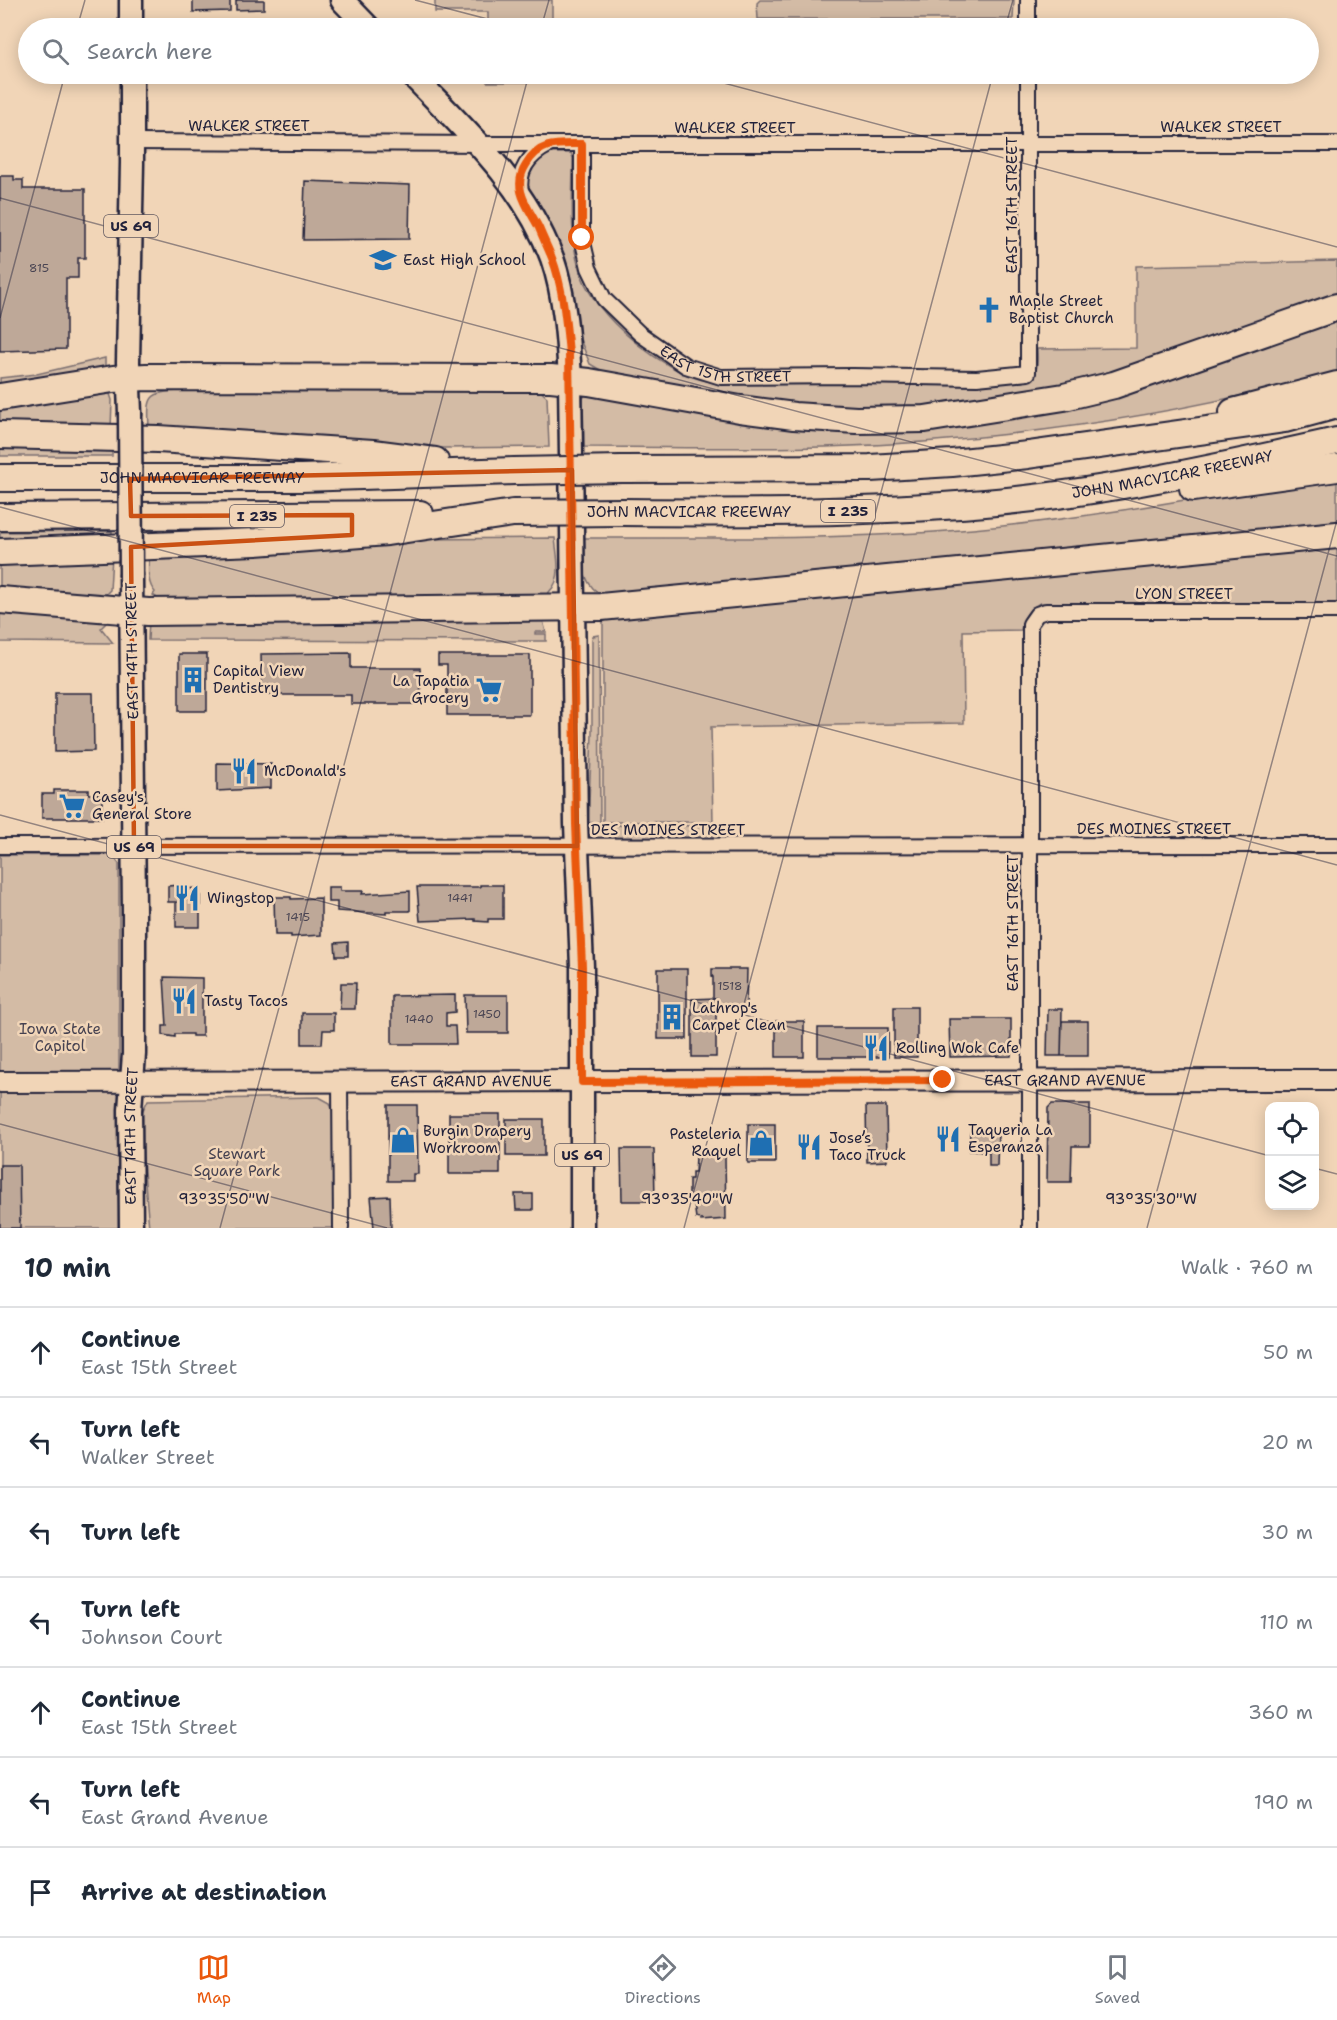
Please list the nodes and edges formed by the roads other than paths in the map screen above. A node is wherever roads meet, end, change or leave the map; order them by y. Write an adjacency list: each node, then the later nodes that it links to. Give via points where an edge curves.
1 (131, 0): 4 (main road)
2 (342, 0): 5 (main road)
3 (1028, 0): 6 (street)
4 (131, 18)
5 (359, 18)
6 (1028, 18)
7 (132, 84): 10 (main road, EAST 14TH STREET / US 69)
8 (421, 84): 11 (main road, US 69)
9 (1028, 84): 14 (street, EAST 16TH STREET)
10 (132, 142): 11 (street, WALKER STREET); 19 (main road, EAST 14TH STREET / US 69)
11 (479, 144): 12 (street, WALKER STREET); 16 (main road, US 69)
12 (551, 144): 13 (street, WALKER STREET); 16 (street, via 538,151 521,172)
13 (582, 144): 14 (street, WALKER STREET); 18 (street, EAST 15TH STREET, via 582,238 589,268 604,299 640,334 686,366 721,377 977,378)
14 (1029, 144): 15 (street, WALKER STREET); 18 (street, EAST 16TH STREET)
15 (1337, 144)
16 (522, 198): 20 (main road, US 69, via 552,260 565,315)
17 (1337, 307): 20 (highway, via 1114,385 1064,398 925,418 856,420 794,416)
18 (1028, 373)
19 (130, 378): 20 (highway); 22 (highway); 38 (main road, EAST 14TH STREET / US 69, bridge)
20 (570, 380): 36 (main road, US 69)
21 (1337, 385): 26 (highway)
22 (0, 397)
23 (1337, 405): 26 (highway, JOHN MACVICAR FREEWAY, via 1285,419)
24 (0, 435): 28 (highway, via 158,439 373,453)
25 (1337, 441): 30 (highway, JOHN MACVICAR FREEWAY / I 235, via 1216,468)
26 (1067, 450): 28 (highway, JOHN MACVICAR FREEWAY, bridge, via 870,468)
27 (1337, 468): 30 (highway, via 1150,494)
28 (504, 471): 29 (highway, JOHN MACVICAR FREEWAY, via 301,478)
29 (0, 478)
30 (1073, 493): 31 (highway, JOHN MACVICAR FREEWAY / I 235, bridge, via 863,511)
31 (513, 513): 32 (highway, JOHN MACVICAR FREEWAY / I 235); 34 (highway, via 387,532 256,542)
32 (0, 517)
33 (1337, 535): 36 (highway)
34 (0, 552)
35 (0, 600): 38 (highway)
36 (574, 608): 38 (highway); 43 (main road, US 69)
37 (1337, 611): 39 (street, LYON STREET, via 1046,611)
38 (131, 612): 42 (main road, EAST 14TH STREET / US 69)
39 (1033, 618): 44 (street, EAST 16TH STREET, via 1029,632)
40 (1337, 845): 44 (street, DES MOINES STREET)
41 (0, 846): 42 (street, DES MOINES STREET)
42 (134, 846): 43 (street, DES MOINES STREET); 48 (main road, EAST 14TH STREET / US 69)
43 (577, 846): 44 (street, DES MOINES STREET); 50 (main road, US 69)
44 (1029, 846): 45 (street, EAST 16TH STREET)
45 (1030, 1080): 46 (main road, EAST GRAND AVENUE); 50 (main road, EAST GRAND AVENUE); 54 (street, EAST 16TH STREET)
46 (1337, 1080)
47 (0, 1082): 48 (main road, EAST GRAND AVENUE)
48 (132, 1082): 49 (main road, EAST GRAND AVENUE); 51 (main road, EAST 14TH STREET / US 69)
49 (340, 1082): 50 (main road, EAST GRAND AVENUE); 52 (street)
50 (582, 1082): 53 (main road, US 69)
51 (131, 1228)
52 (341, 1228)
53 (582, 1228)
54 (1030, 1228)

